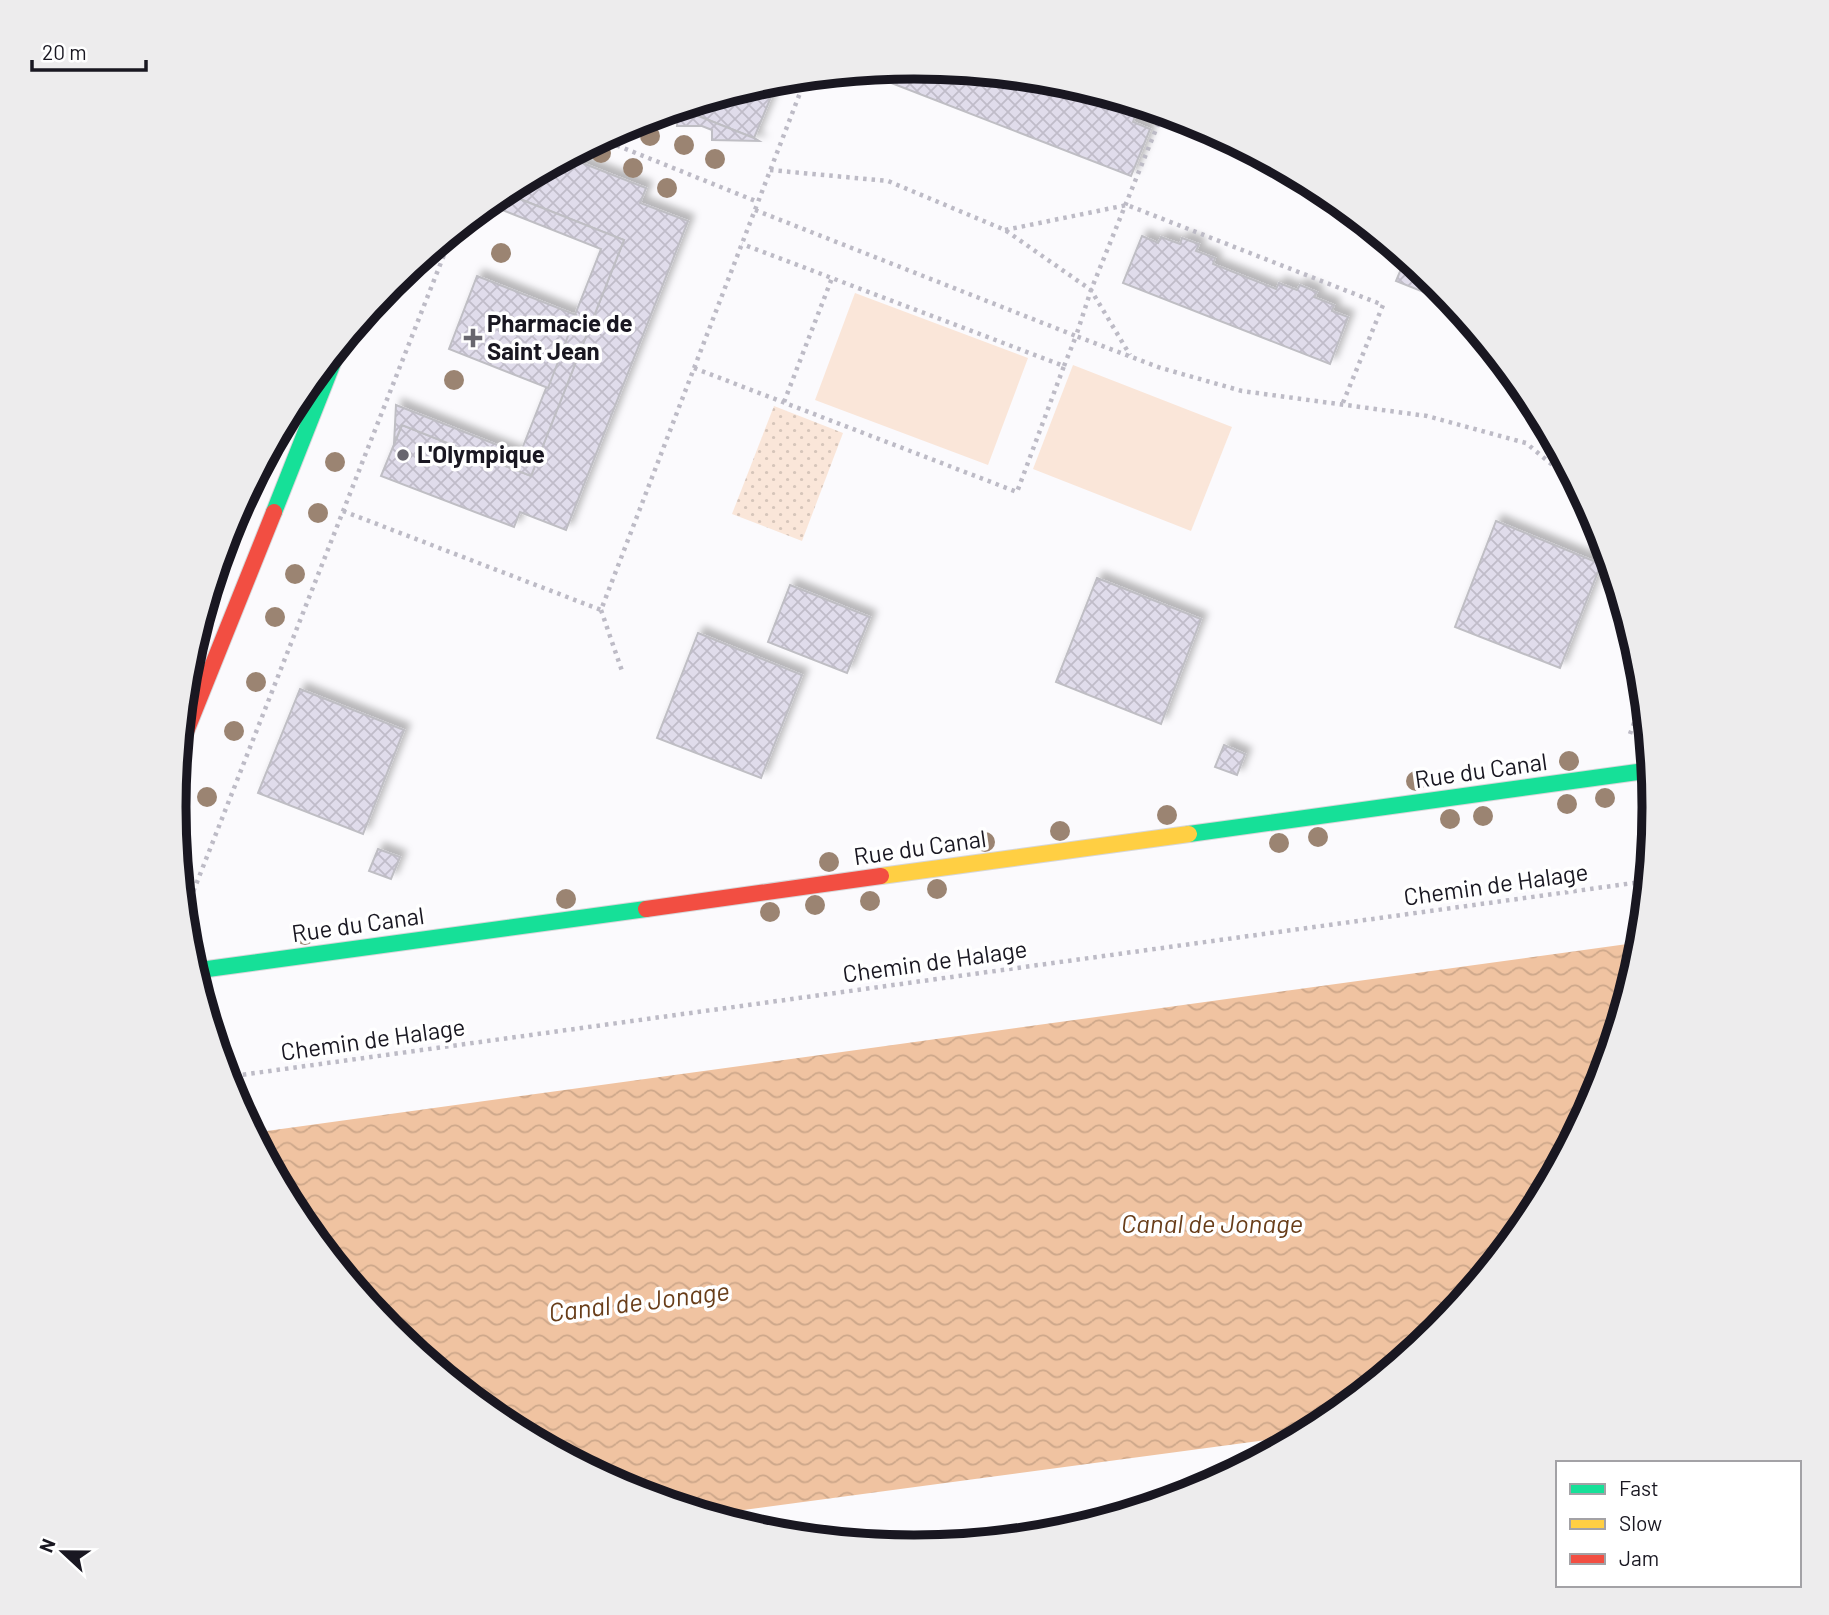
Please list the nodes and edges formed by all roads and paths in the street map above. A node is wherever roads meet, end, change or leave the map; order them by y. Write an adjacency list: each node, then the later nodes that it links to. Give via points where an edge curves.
1 (802, 88): 4 (path)
2 (1159, 121): 6 (path)
3 (614, 144): 5 (path)
4 (770, 170): 5 (path); 8 (path, via 888,181)
5 (758, 202): 7 (path)
6 (1127, 205): 8 (path); 12 (path); 19 (path, via 1383,305)
7 (755, 210): 9 (path); 13 (path)
8 (1005, 230): 12 (path)
9 (742, 244): 11 (path); 16 (path)
10 (446, 250): 21 (path)
11 (832, 278): 15 (path); 18 (path)
12 (1091, 290): 13 (path); 14 (path)
13 (1076, 336): 14 (path); 15 (path)
14 (1130, 356): 19 (path, via 1241,391)
15 (1064, 366): 18 (path, via 1017,492)
16 (694, 368): 18 (path); 22 (path)
17 (328, 376): 24 (street)
18 (784, 402)
19 (1342, 405): 20 (path, via 1427,416 1526,443)
20 (1561, 471)
21 (344, 511): 22 (path); 27 (path)
22 (601, 610): 23 (path)
23 (622, 671)
24 (191, 718)
25 (1642, 771): 28 (street, Rue du Canal)
26 (1639, 882): 29 (path, Chemin de Halage)
27 (191, 897)
28 (205, 969)
29 (237, 1075)

